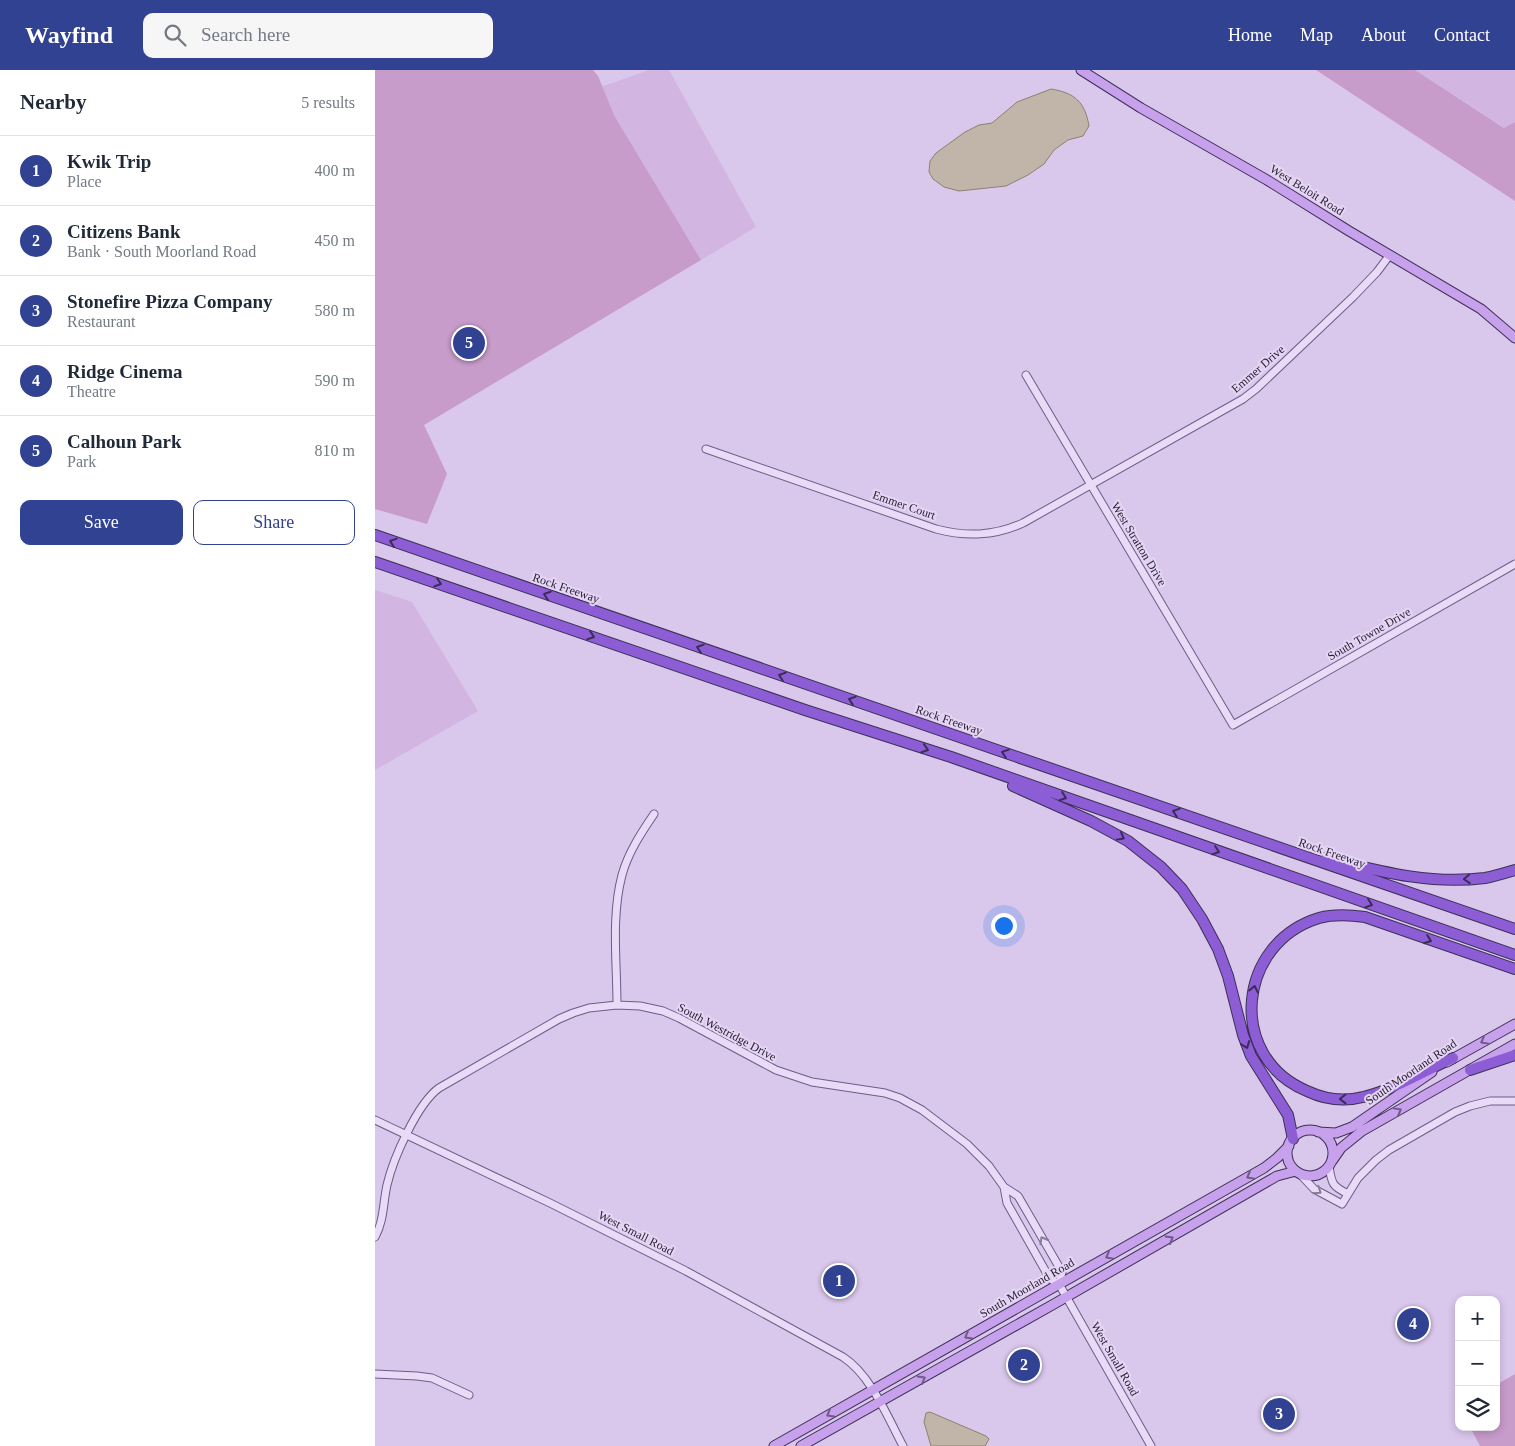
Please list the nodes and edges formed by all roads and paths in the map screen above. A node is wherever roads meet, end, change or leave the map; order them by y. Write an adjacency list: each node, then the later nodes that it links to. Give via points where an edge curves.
1 (1081, 70): 2 (main road, West Beloit Road)
2 (1389, 256): 3 (main road, West Beloit Road, via 1481,309); 6 (street, Emmer Drive, via 1377,272 1256,389)
3 (1515, 338)
4 (1026, 375): 6 (street, West Stratton Drive)
5 (706, 449): 6 (street, Emmer Court, via 961,534 985,534 1011,528)
6 (1091, 485): 10 (street, West Stratton Drive)
7 (375, 535): 13 (highway, Rock Freeway, one-way to 7)
8 (375, 562): 11 (highway, one-way to 11)
9 (1515, 564): 10 (street, South Towne Drive)
10 (1233, 724)
11 (951, 757): 16 (highway, one-way to 16); 28 (highway, one-way to 28, via 1128,841 1182,889 1218,949 1243,1036 1251,1056 1288,1115)
12 (654, 814): 18 (street, via 627,862 617,898)
13 (1255, 839): 14 (highway, one-way to 13, via 1456,880 1417,878 1377,871); 15 (highway, Rock Freeway)
14 (1515, 870)
15 (1515, 930)
16 (1515, 956)
17 (1515, 969): 22 (highway, one-way to 17, via 1362,1098 1339,1100 1317,1096 1297,1087 1278,1072 1264,1054 1255,1035 1251,1013 1252,992 1258,972 1282,938 1300,926 1321,918 1344,915 1365,917)
18 (617, 1004): 27 (street, South Westridge Drive, via 589,1008 559,1020 439,1088 423,1104); 31 (street, South Westridge Drive, via 663,1011 794,1077 885,1093 911,1104 967,1144 989,1166)
19 (1515, 1024): 22 (main road, South Moorland Road, one-way to 22)
20 (1515, 1044): 23 (main road, South Moorland Road)
21 (1515, 1054): 23 (highway)
22 (1453, 1058): 26 (main road, South Moorland Road, via 1352,1127 1336,1133)
23 (1471, 1070): 29 (main road, South Moorland Road, one-way to 23, via 1341,1148 1362,1131)
24 (1515, 1102): 32 (street, via 1479,1102 1455,1112 1389,1150 1358,1178)
25 (375, 1120): 27 (street, West Small Road)
26 (1318, 1132): 28 (main road, via 1304,1131); 29 (main road, via 1325,1135 1332,1147)
27 (407, 1135): 33 (street, South Westridge Drive, via 389,1177 382,1221); 37 (street, West Small Road, via 715,1286 847,1359)
28 (1291, 1142): 30 (main road, via 1289,1162); 34 (main road, South Moorland Road, one-way to 34, via 1264,1168)
29 (1330, 1164): 30 (main road, via 1312,1176); 32 (street, via 1336,1188)
30 (1298, 1172): 32 (street, one-way to 32, via 1314,1189 1342,1204); 35 (main road, one-way to 30, via 1277,1176)
31 (1003, 1187): 34 (street, South Westridge Drive, via 1007,1203 1049,1279); 34 (street, South Westridge Drive, one-way to 31, via 1062,1272 1018,1196)
32 (1348, 1194)
33 (375, 1237)
34 (1059, 1284): 35 (street, West Small Road); 37 (main road, South Moorland Road, one-way to 37)
35 (1067, 1298): 39 (main road, one-way to 35); 43 (street, West Small Road)
36 (375, 1374): 38 (street, via 432,1378)
37 (872, 1389): 39 (street, West Small Road); 40 (main road, South Moorland Road, one-way to 40)
38 (469, 1395)
39 (880, 1403): 41 (main road); 42 (street, West Small Road)
40 (774, 1446)
41 (801, 1446)
42 (903, 1446)
43 (1151, 1446)

